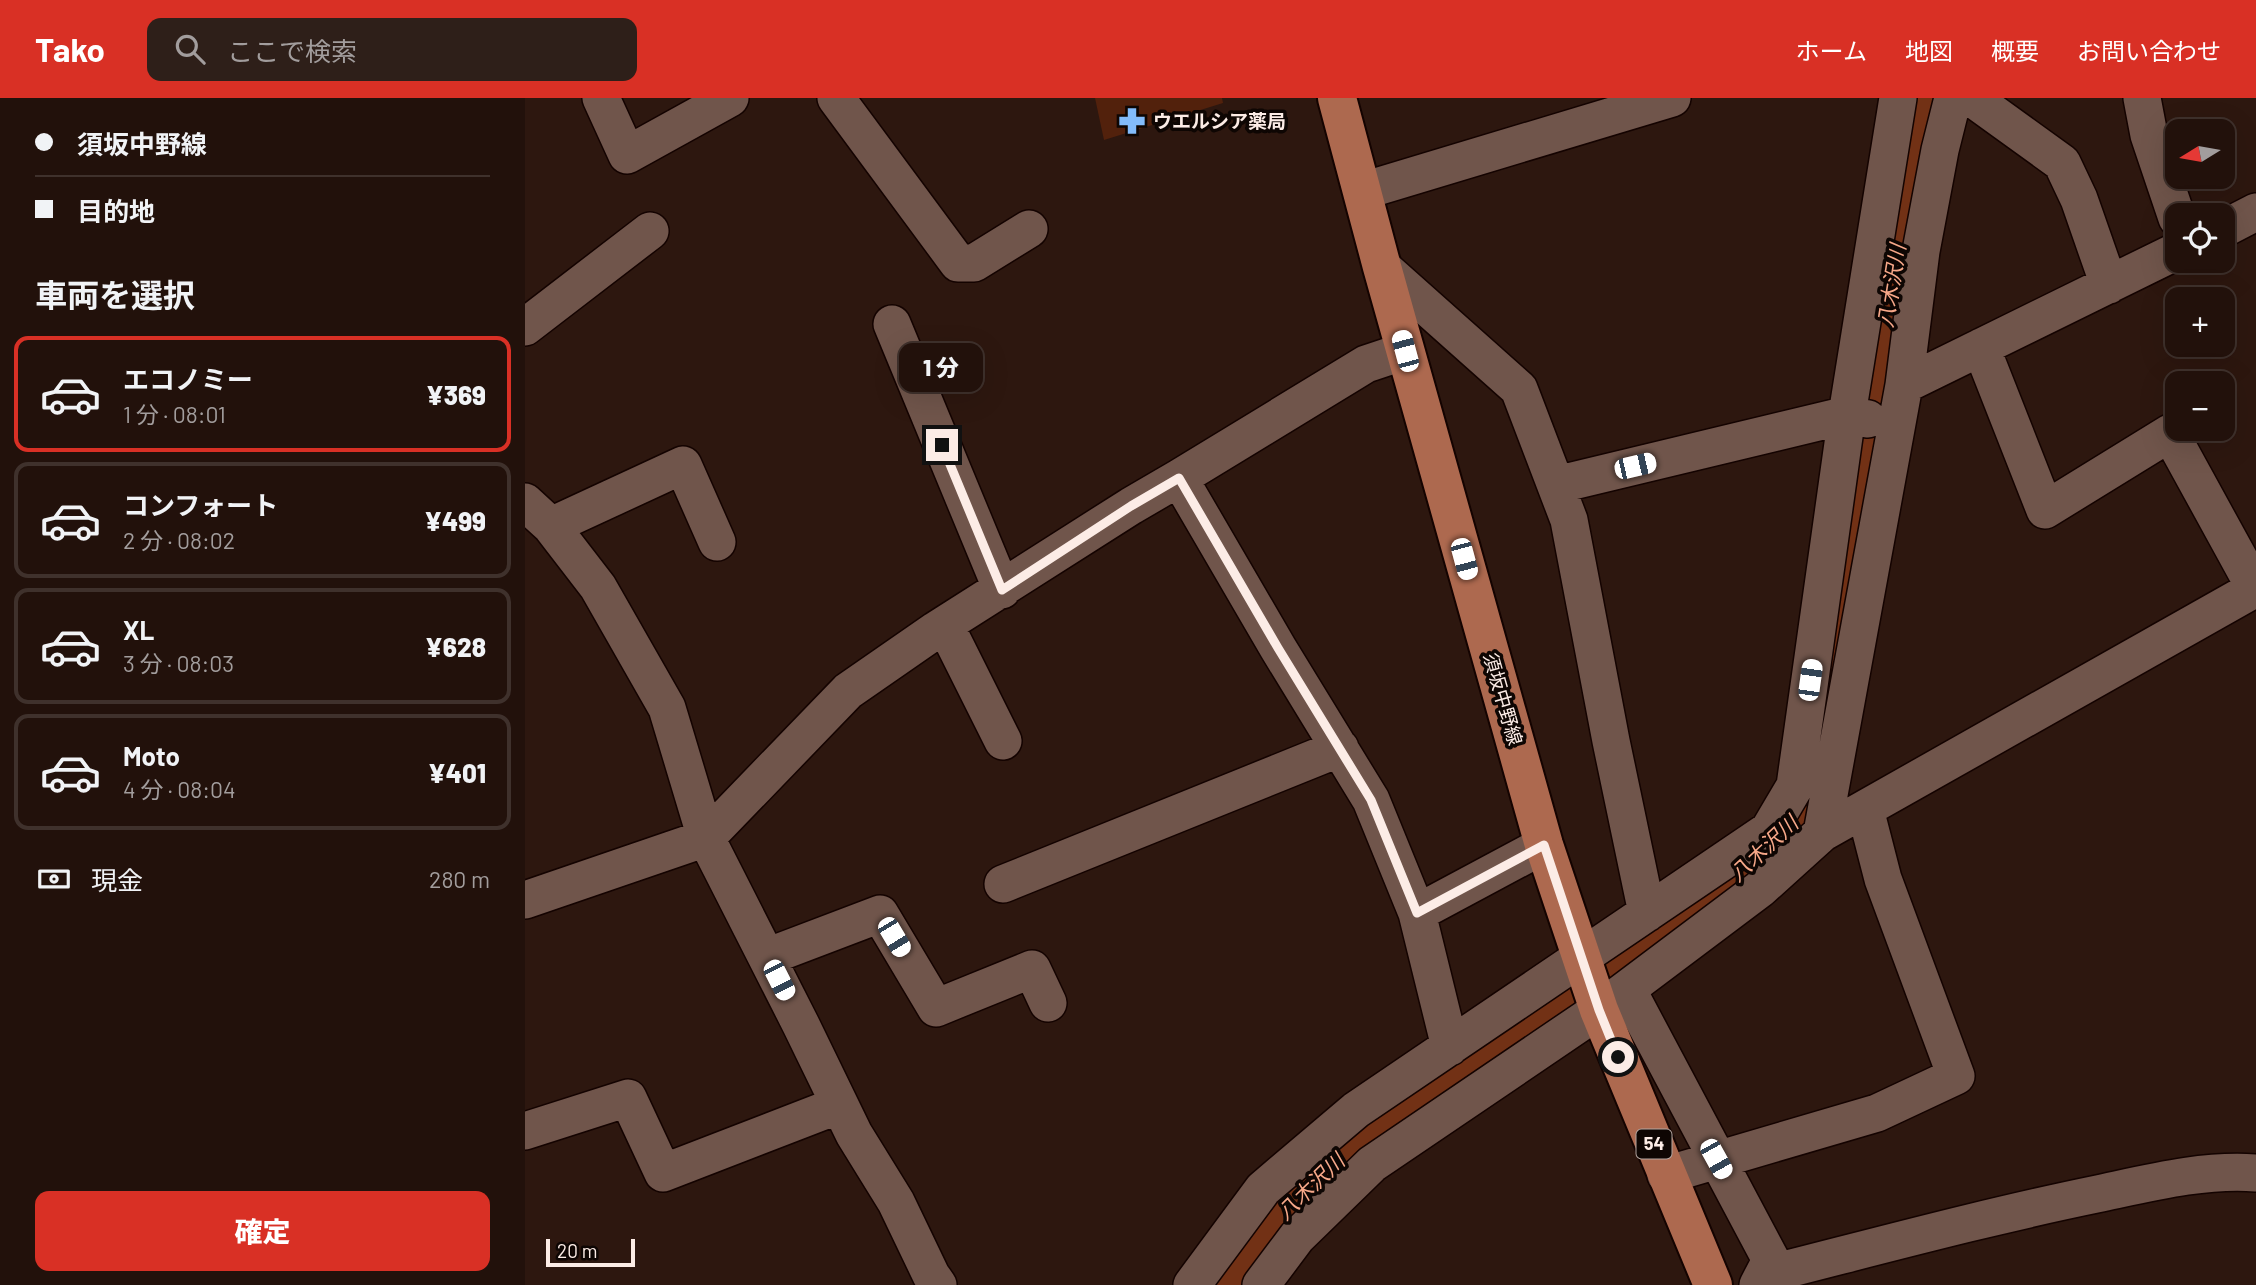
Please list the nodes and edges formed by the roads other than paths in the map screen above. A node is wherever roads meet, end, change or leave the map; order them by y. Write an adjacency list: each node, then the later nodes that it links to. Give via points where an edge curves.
1 (600, 98): 2 (street, via 628,155)
2 (730, 98)
3 (836, 98): 14 (street, via 958,263 974,262)
4 (1337, 98): 10 (main road, 須坂中野線 / 54)
5 (1672, 98): 10 (street)
6 (1898, 98): 24 (street)
7 (1953, 98): 23 (street, via 1921,251)
8 (1972, 98): 18 (street, via 2062,163)
9 (2142, 98): 11 (street)
10 (1363, 191): 17 (main road, 須坂中野線 / 54)
11 (2172, 203)
12 (2256, 212): 13 (street)
13 (2235, 223)
14 (1029, 229)
15 (650, 231): 20 (street)
16 (2165, 257): 18 (street)
17 (1382, 267): 22 (main road, 須坂中野線 / 54); 26 (street, via 1519,389)
18 (2109, 285): 21 (street)
19 (892, 324): 31 (street)
20 (525, 327)
21 (1982, 347): 23 (street); 30 (street, via 2045,510 2170,433)
22 (1405, 351): 25 (street, via 1366,364); 38 (main road, 須坂中野線 / 54)
23 (1904, 385): 24 (street)
24 (1872, 419): 26 (street); 36 (street); 42 (street, via 1795,786 1769,830)
25 (1179, 478): 31 (street); 34 (street)
26 (1556, 485): 42 (street, via 1569,520)
27 (525, 502): 28 (street)
28 (551, 526): 29 (street, via 683,465); 37 (street, via 598,587 667,708)
29 (717, 542)
30 (2256, 588): 35 (street)
31 (1002, 590): 32 (street)
32 (945, 625): 33 (street); 37 (street, via 848,691)
33 (1003, 741)
34 (1340, 748): 39 (street); 41 (street, via 1371,800)
35 (1865, 809): 36 (street); 50 (street, via 1882,879 1956,1076 1877,1113)
36 (1822, 833): 45 (street, via 1760,888)
37 (706, 838): 40 (street); 43 (street)
38 (1544, 845): 41 (street); 44 (main road, 須坂中野線 / 54)
39 (1003, 884)
40 (525, 900)
41 (1417, 913): 47 (street)
42 (1647, 913): 44 (street)
43 (767, 957): 46 (street, via 880,914 936,1008 1032,969); 48 (street)
44 (1583, 962): 45 (main road, 須坂中野線 / 54); 47 (street)
45 (1608, 1000): 50 (street); 52 (main road, 須坂中野線 / 54); 56 (street, via 1373,1164 1297,1237)
46 (1048, 1003)
47 (1450, 1047): 55 (street, via 1356,1110 1263,1189)
48 (839, 1105): 49 (street, via 663,1173 628,1098); 54 (street)
49 (525, 1131)
50 (1716, 1159): 52 (street); 53 (street, via 1771,1260)
51 (2256, 1172): 53 (street, via 2168,1180 2003,1213)
52 (1666, 1175): 57 (main road, 須坂中野線 / 54)
53 (1761, 1280)
54 (938, 1285)
55 (1192, 1285)
56 (1261, 1285)
57 (1713, 1285)

